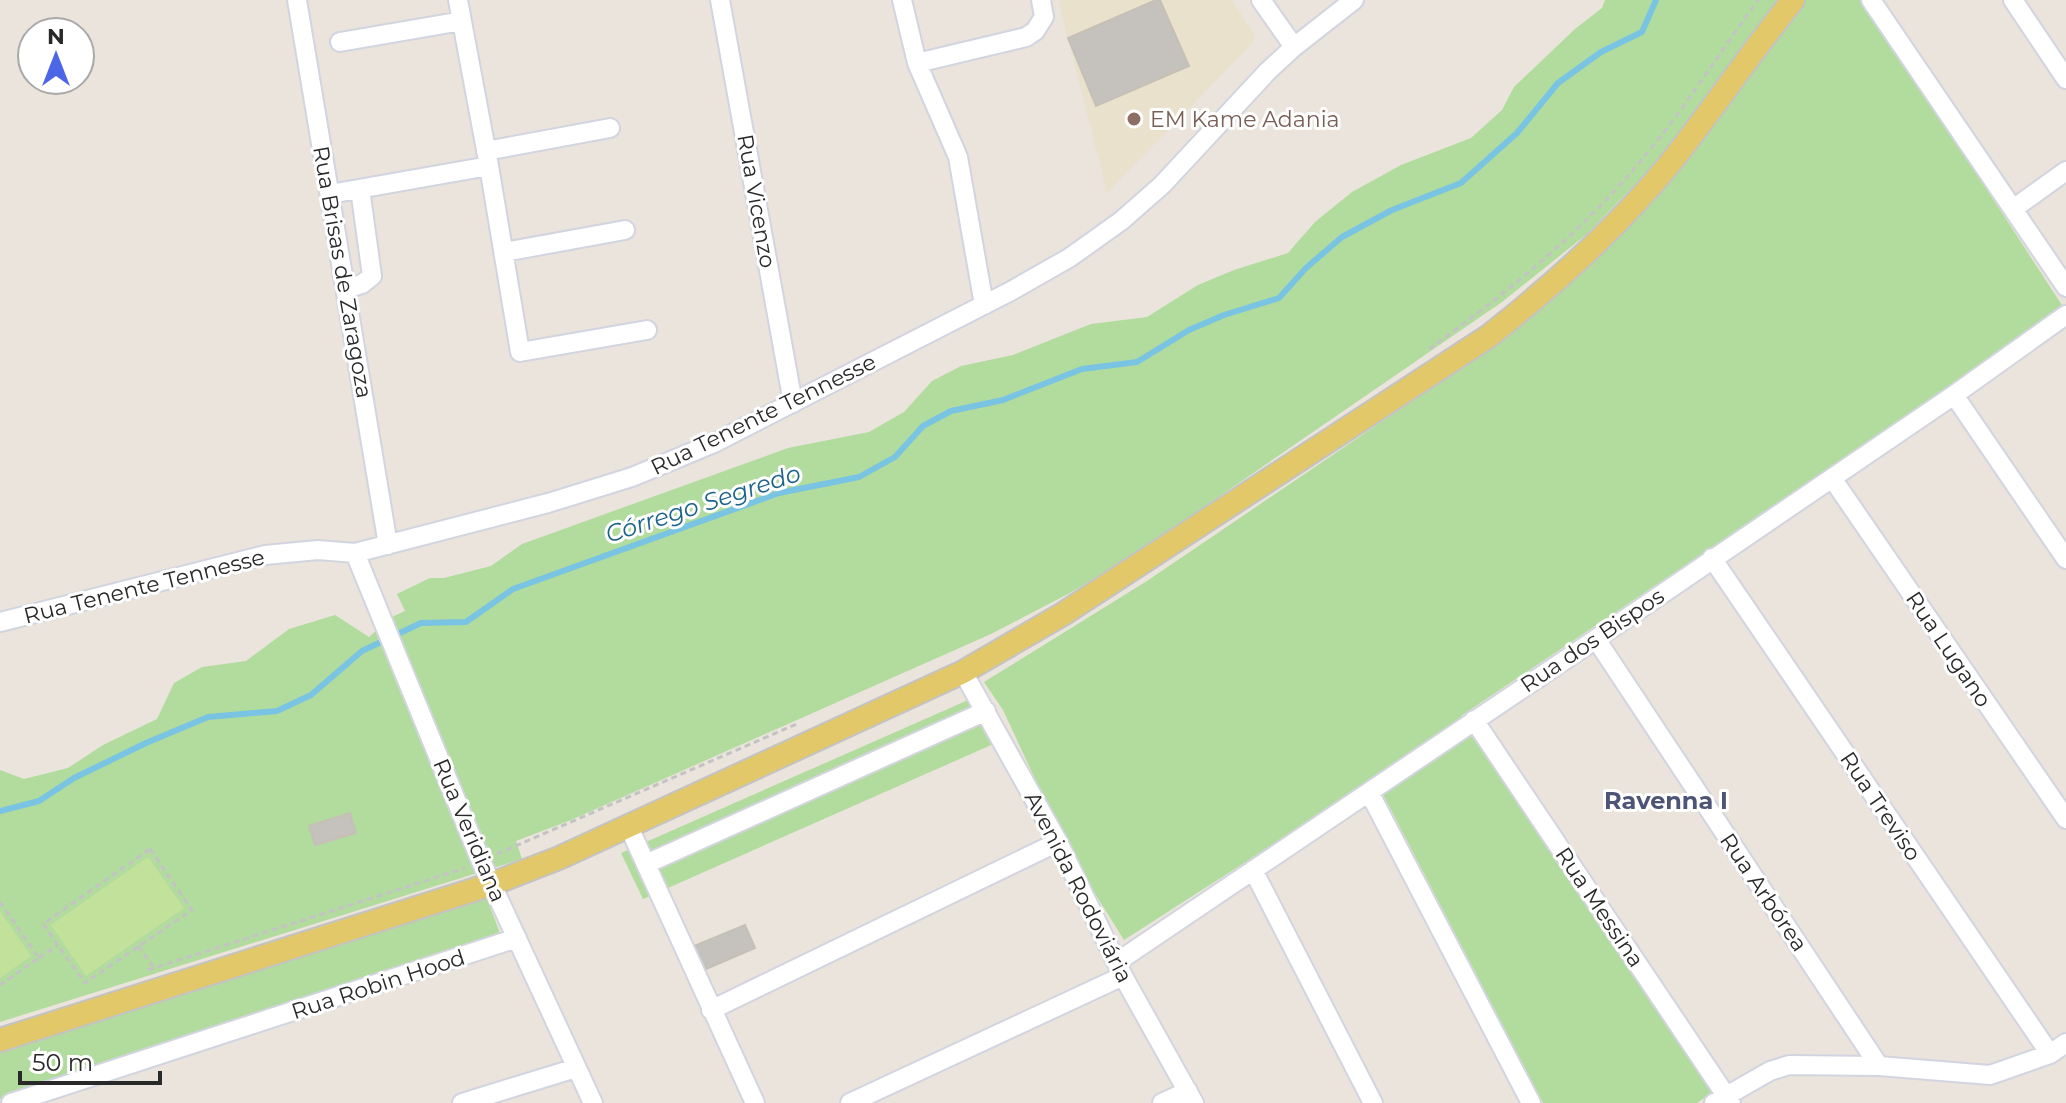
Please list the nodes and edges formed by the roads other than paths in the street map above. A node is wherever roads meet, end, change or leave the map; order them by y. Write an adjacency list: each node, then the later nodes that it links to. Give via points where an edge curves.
1 (297, 0): 20 (street, Rua Brisas de Zaragoza)
2 (458, 0): 11 (street)
3 (720, 0): 30 (street, Rua Vicenzo)
4 (902, 0): 14 (street)
5 (1041, 0): 14 (street, via 1044,17 1026,37)
6 (1261, 0): 13 (street)
7 (1354, 0): 13 (street, Rua Tenente Tennesse)
8 (1793, 0): 38 (main road, via 1643,195 1533,301 1489,336 1158,553)
9 (1871, 0): 21 (street)
10 (2013, 0): 15 (street)
11 (462, 21): 12 (street); 17 (street)
12 (340, 42)
13 (1294, 47): 26 (street, Rua Tenente Tennesse, via 1121,221 1069,258)
14 (917, 63): 26 (street, via 958,157)
15 (2066, 79)
16 (610, 128): 17 (street)
17 (488, 158): 19 (street); 23 (street)
18 (2066, 171): 21 (street)
19 (360, 189): 20 (street); 25 (street, via 372,276)
20 (330, 194): 25 (street, Rua Brisas de Zaragoza)
21 (2013, 209): 24 (street)
22 (625, 230): 23 (street)
23 (504, 252): 28 (street, via 520,352)
24 (2066, 287)
25 (346, 289): 32 (street, Rua Brisas de Zaragoza)
26 (984, 305): 30 (street, Rua Tenente Tennesse)
27 (2066, 315): 29 (street, Rua dos Bispos)
28 (647, 330)
29 (1954, 395): 31 (street, Rua dos Bispos); 35 (street)
30 (793, 403): 32 (street, Rua Tenente Tennesse, via 632,477)
31 (1832, 478): 34 (street, Rua dos Bispos); 42 (street, Rua Lugano)
32 (388, 545): 33 (street, Rua Tenente Tennesse)
33 (355, 553): 36 (street, Rua Tenente Tennesse, via 265,555); 47 (street, Rua Veridiana)
34 (1712, 558): 37 (street, Rua dos Bispos); 53 (street, Rua Treviso)
35 (2066, 559)
36 (0, 622)
37 (1596, 639): 40 (street, Rua dos Bispos); 54 (street, Rua Arbórea)
38 (963, 672): 39 (street, Avenida Rodoviária); 43 (main road)
39 (986, 711): 44 (street, Avenida Rodoviária); 45 (street)
40 (1474, 720): 41 (street, Rua dos Bispos); 58 (street, Rua Messina)
41 (1369, 792): 46 (street, Rua dos Bispos); 66 (street)
42 (2066, 819)
43 (628, 825): 45 (street); 47 (main road)
44 (1058, 842): 49 (street, Avenida Rodoviária); 50 (street)
45 (646, 864): 50 (street)
46 (1253, 870): 49 (street, Rua dos Bispos); 65 (street)
47 (492, 884): 48 (street, Rua Veridiana); 51 (main road)
48 (517, 938): 55 (street, Rua Veridiana); 56 (street, Rua Robin Hood)
49 (1120, 969): 57 (street, Avenida Rodoviária); 63 (street, Rua dos Bispos)
50 (711, 1010): 62 (street)
51 (0, 1040)
52 (2066, 1043): 53 (street)
53 (2050, 1054): 54 (street, via 1990,1075)
54 (1879, 1066): 58 (street, via 1789,1065)
55 (576, 1068): 60 (street); 61 (street, Rua Veridiana)
56 (72, 1094): 59 (street, Rua Robin Hood)
57 (1191, 1097): 64 (street)
58 (1724, 1100)
59 (11, 1103)
60 (462, 1103)
61 (593, 1103)
62 (755, 1103)
63 (850, 1103)
64 (1162, 1103)
65 (1373, 1103)
66 (1531, 1103)

